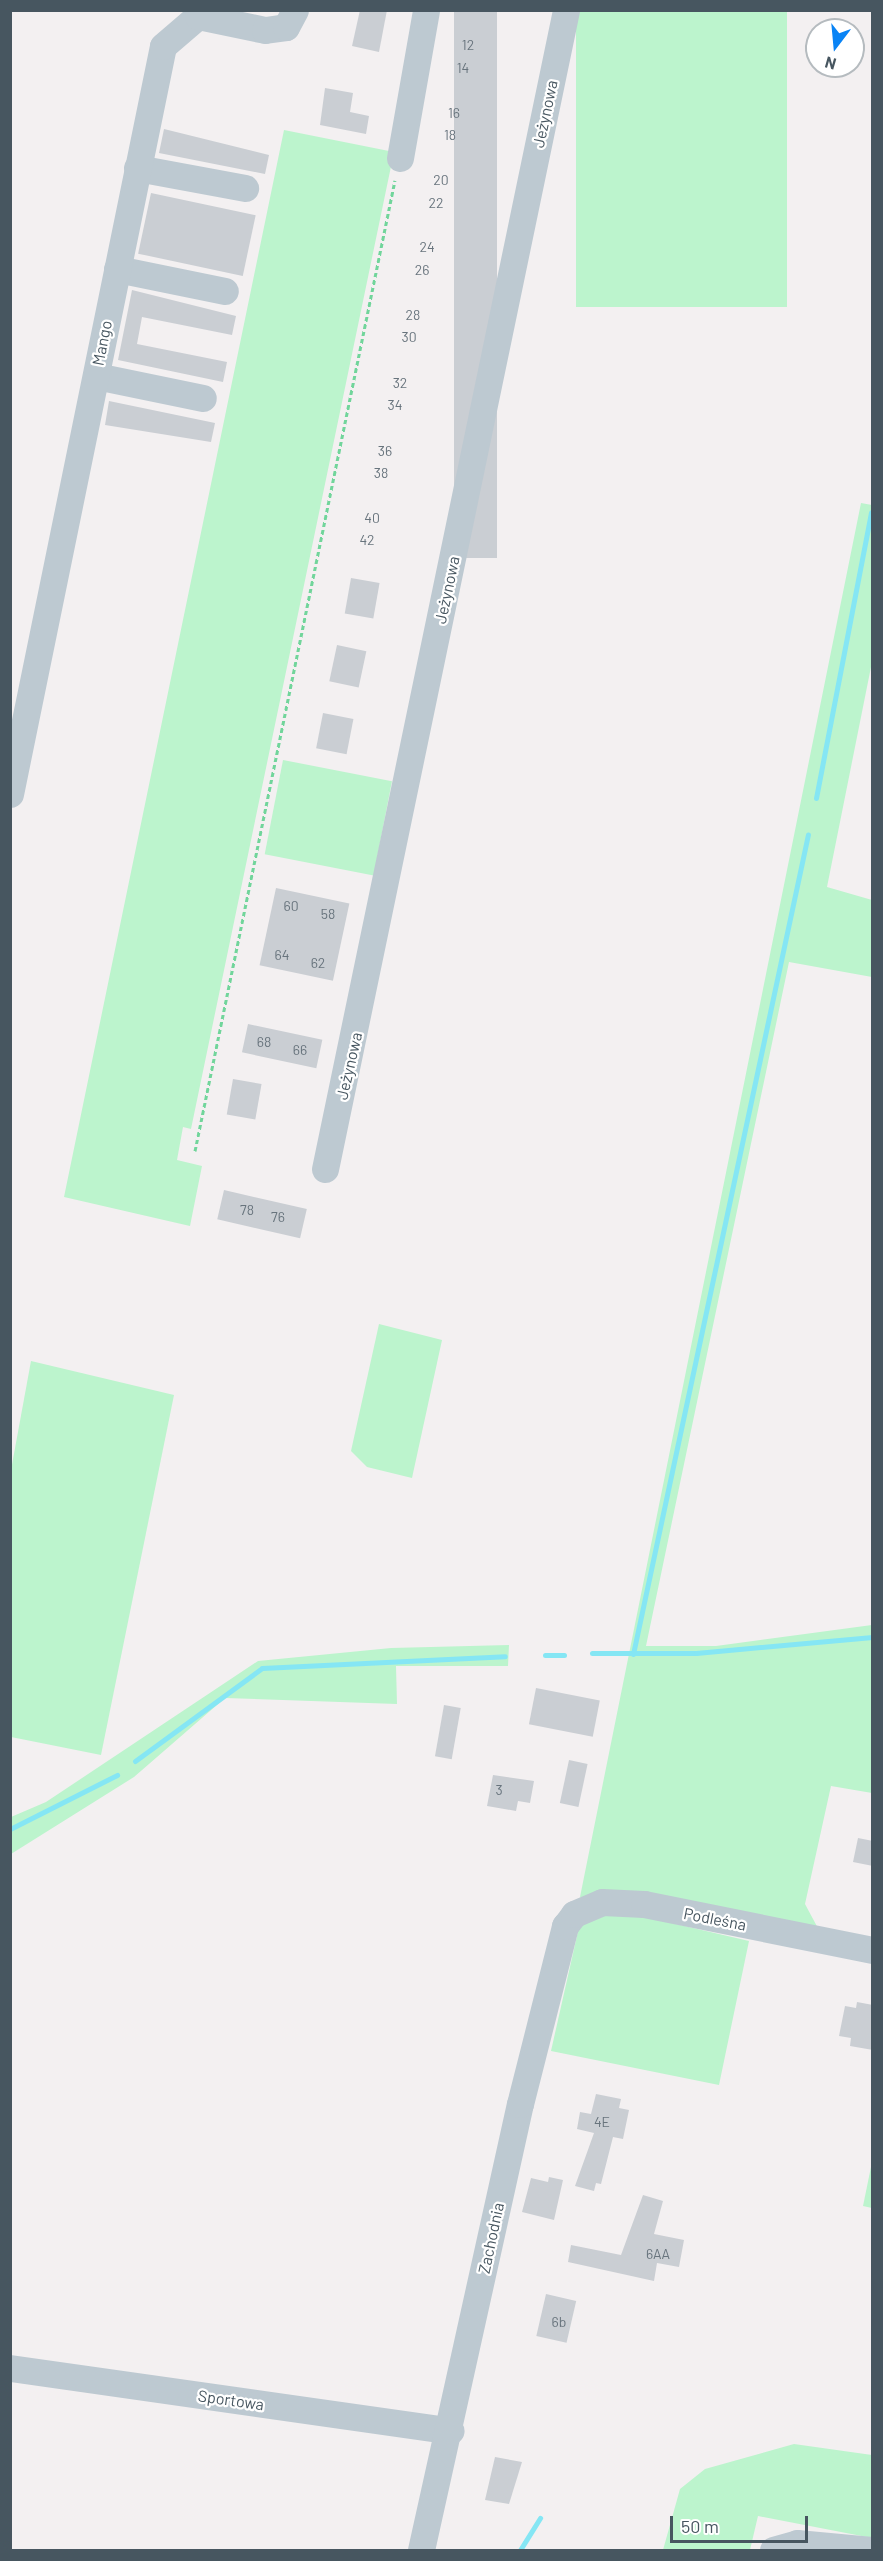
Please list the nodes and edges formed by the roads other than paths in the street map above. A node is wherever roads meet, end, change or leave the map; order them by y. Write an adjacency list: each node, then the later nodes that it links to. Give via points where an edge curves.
1 (295, 10): 5 (street, Mango, via 290,24 279,29 198,16 175,32 158,62)
2 (426, 10): 4 (street)
3 (566, 10): 12 (street, Jeżynowa)
4 (400, 158)
5 (137, 168): 6 (street); 7 (street, Mango)
6 (245, 188)
7 (117, 269): 8 (street); 9 (street, Mango)
8 (225, 291)
9 (96, 376): 10 (street); 11 (street, Mango)
10 (203, 398)
11 (10, 794)
12 (326, 1169)
13 (565, 1926): 14 (street, Podleśna, via 583,1906 644,1904); 16 (street, Zachodnia, via 520,2104)
14 (873, 1950)
15 (10, 2368): 16 (street, Sportowa)
16 (451, 2431): 17 (street, Zachodnia)
17 (421, 2550)
18 (772, 2550): 19 (street, via 797,2542)
19 (872, 2550)

